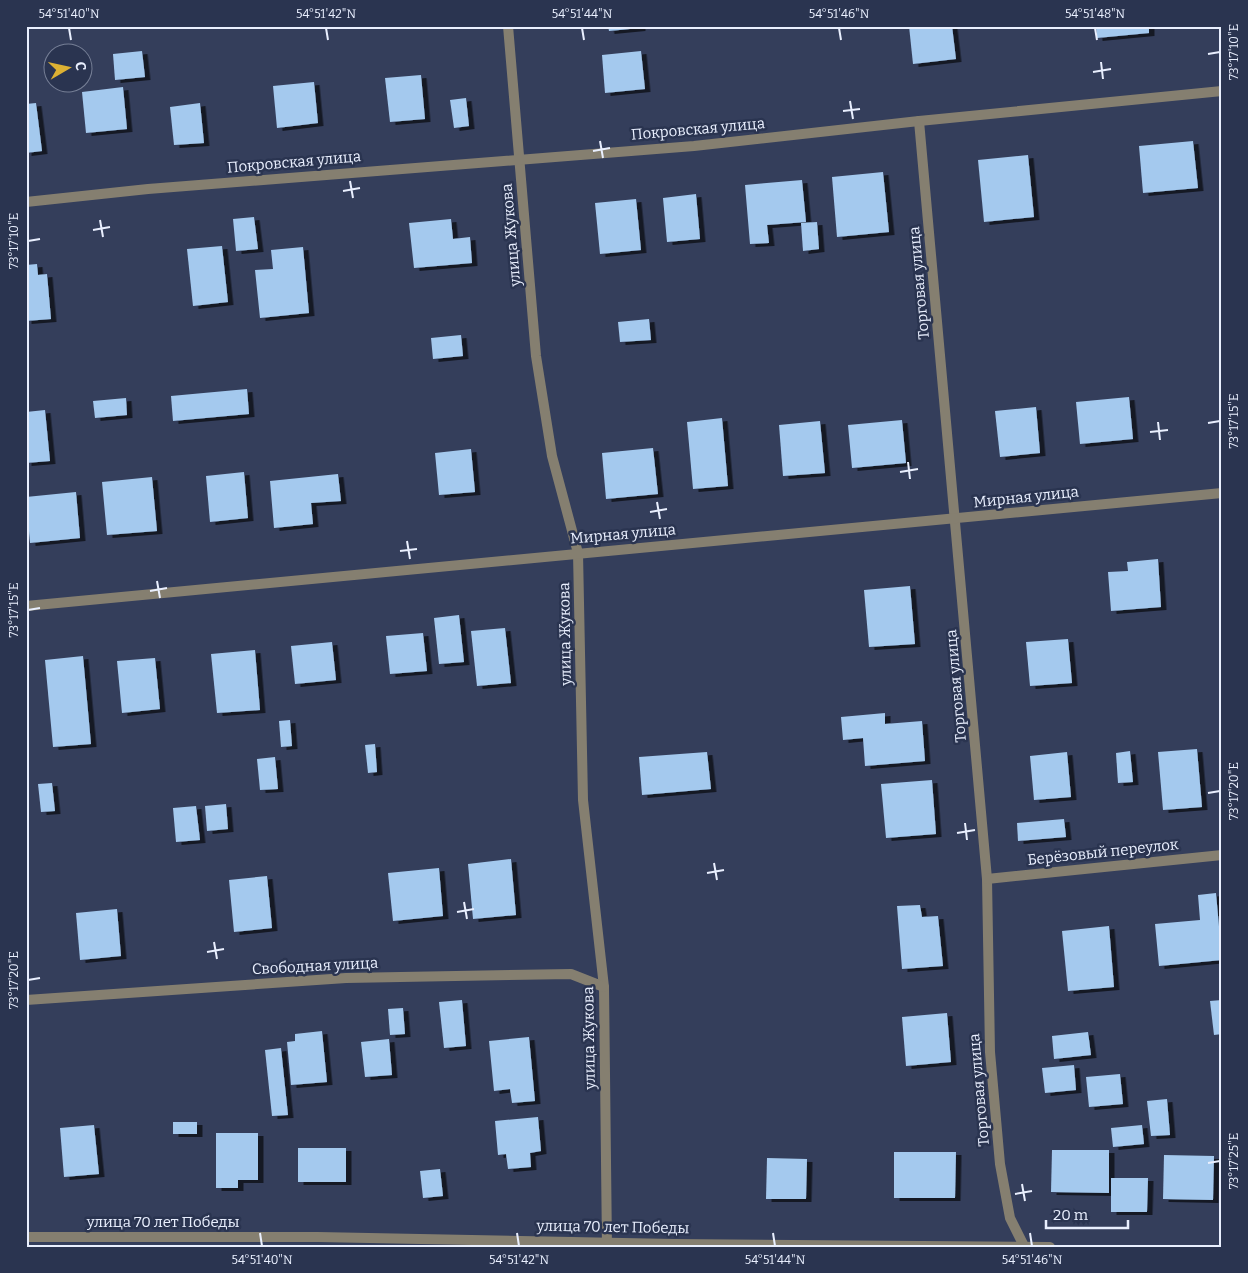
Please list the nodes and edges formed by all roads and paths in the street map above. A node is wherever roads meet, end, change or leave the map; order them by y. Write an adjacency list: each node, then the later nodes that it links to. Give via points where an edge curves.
1 (508, 26): 4 (street, улица Жукова)
2 (1222, 92): 3 (street, Покровская улица)
3 (919, 120): 4 (street, Покровская улица, via 694,146); 7 (street, Торговая улица)
4 (520, 159): 5 (street, Покровская улица); 8 (street, улица Жукова, via 536,356 552,456)
5 (26, 202)
6 (1222, 493): 7 (street, Мирная улица)
7 (956, 519): 8 (street, Мирная улица); 11 (street, Торговая улица)
8 (578, 553): 9 (street, Мирная улица); 12 (street, улица Жукова, via 583,800)
9 (26, 606)
10 (1222, 855): 11 (street, Берёзовый переулок)
11 (987, 879): 16 (street, Торговая улица, via 990,1052 999,1154 1010,1218)
12 (604, 987): 13 (street, Свободная улица, via 571,974 346,978); 15 (street, улица Жукова)
13 (26, 1000)
14 (26, 1237): 15 (street, улица 70 лет Победы, via 318,1237)
15 (606, 1245): 16 (street, улица 70 лет Победы)
16 (1024, 1246): 17 (street, улица 70 лет Победы)
17 (1050, 1247)

